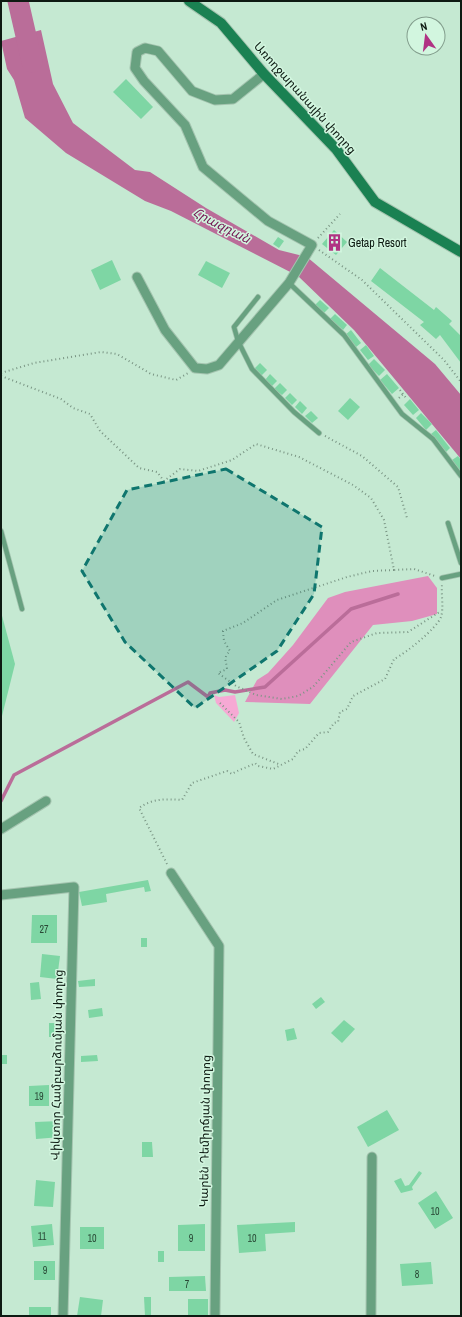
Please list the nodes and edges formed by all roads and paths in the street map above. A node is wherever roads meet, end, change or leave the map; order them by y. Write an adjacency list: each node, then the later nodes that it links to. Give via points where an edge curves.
1 (189, 1): 2 (main road, Առողջարանային փողոց, via 221,23)
2 (264, 74): 4 (street, via 233,99 215,100 192,91 158,51 145,48 137,52 134,68 185,125 203,167 268,221); 5 (main road, Առողջարանային փողոց, via 336,149 375,202)
3 (340, 214): 4 (path)
4 (314, 247): 7 (street, via 305,255); 12 (path, via 362,280 444,360)
5 (461, 252)
6 (137, 277): 10 (street, via 166,330)
7 (289, 283): 9 (street); 16 (lane, via 344,335 402,414 434,439)
8 (258, 297): 9 (lane, via 234,327)
9 (238, 341): 10 (street, via 219,365 208,369); 15 (lane, via 252,369 294,412)
10 (195, 368): 11 (path, via 176,380 151,374 117,354 101,352 34,364)
11 (1, 374): 21 (path, via 90,414 100,431 138,468 157,472 164,481 180,468 198,471 232,460 256,444 299,458 371,498 384,520)
12 (461, 382)
13 (400, 390): 14 (path)
14 (406, 398)
15 (318, 432): 17 (path, via 362,456 398,487)
16 (461, 476)
17 (407, 518)
18 (448, 523): 20 (lane)
19 (1, 531): 24 (lane)
20 (461, 563)
21 (394, 570): 23 (path, via 414,569); 25 (path, via 372,571 347,577 277,600 243,623 223,631 224,641 230,651 224,662 227,669 218,673 236,686 256,694 282,699 298,696 313,687 351,642 377,633 408,632)
22 (461, 574): 23 (lane)
23 (442, 578): 25 (path)
24 (22, 609)
25 (441, 611): 27 (path, via 441,617 423,637 404,655 394,659 385,679 353,696 347,709 340,712 338,722 334,723 328,732 319,732 293,759)
26 (220, 703): 27 (path, via 239,722 252,754)
27 (282, 765): 30 (path, via 273,769 255,763 232,774 227,771 210,776 192,783 182,800 165,798 148,802 139,808)
28 (46, 801): 29 (street)
29 (1, 829)
30 (171, 873): 34 (street, Կարեն Դեմիրճյան փողոց, via 219,946)
31 (1, 896): 33 (street, Վիկտոր Համբարձումյան փողոց, via 74,887)
32 (372, 1157): 35 (street)
33 (63, 1316)
34 (215, 1316)
35 (371, 1316)

